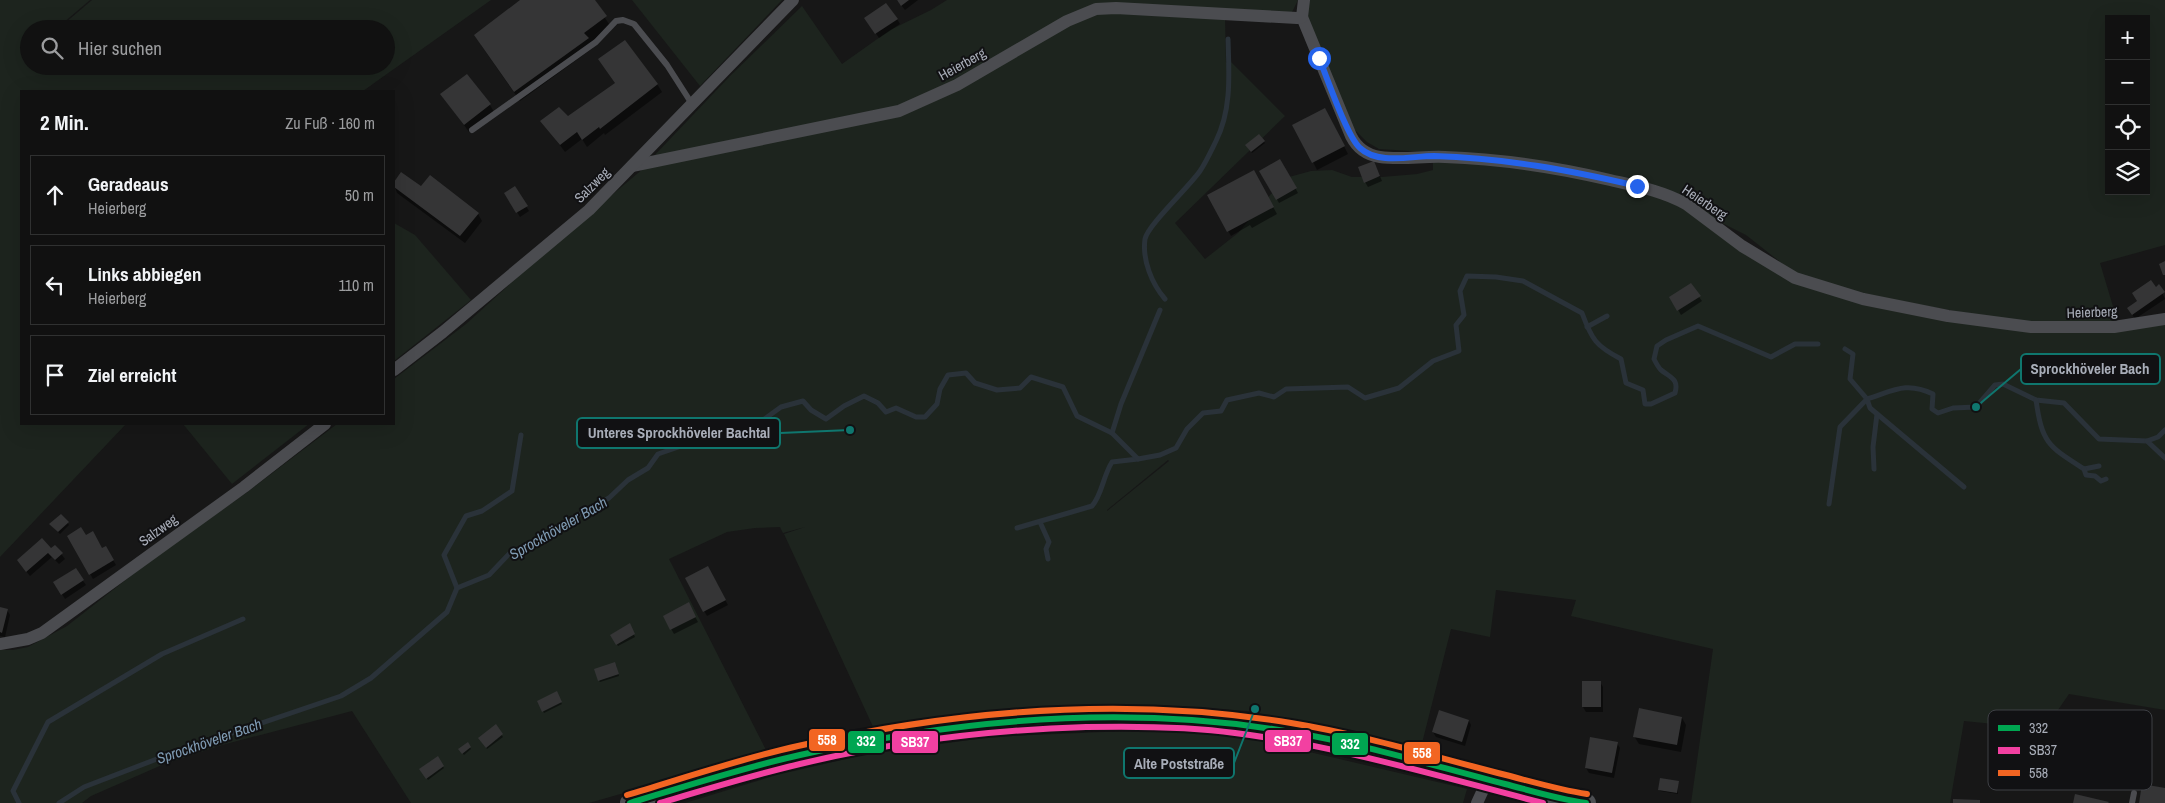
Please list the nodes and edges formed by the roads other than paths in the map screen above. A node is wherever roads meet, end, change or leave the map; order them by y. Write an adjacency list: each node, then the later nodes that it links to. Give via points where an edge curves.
1 (793, 0): 4 (street, Salzweg)
2 (1304, 0): 3 (street, Heierberg)
3 (1302, 17): 6 (street, Heierberg, via 1096,9 1067,21 957,85 899,112); 7 (street, Heierberg, via 1351,136 1361,150 1371,155 1382,158 1494,159 1554,167 1637,186 1676,198 1742,246 1795,278 1872,301 2030,327 2114,327)
4 (692, 104): 5 (lane, via 667,65 634,24 623,20 616,22 596,42); 6 (street, Salzweg)
5 (472, 130)
6 (632, 166): 8 (street, Salzweg, via 582,216)
7 (2165, 319)
8 (395, 369)
9 (324, 425): 10 (street, Salzweg, via 244,487 42,633)
10 (0, 644)
11 (1486, 780): 13 (main road, via 1289,732 1187,720 1067,719 910,736 823,750 762,764); 14 (street); 15 (main road)
12 (2134, 793): 16 (lane)
13 (630, 803)
14 (1476, 803)
15 (1586, 803)
16 (2132, 803)

